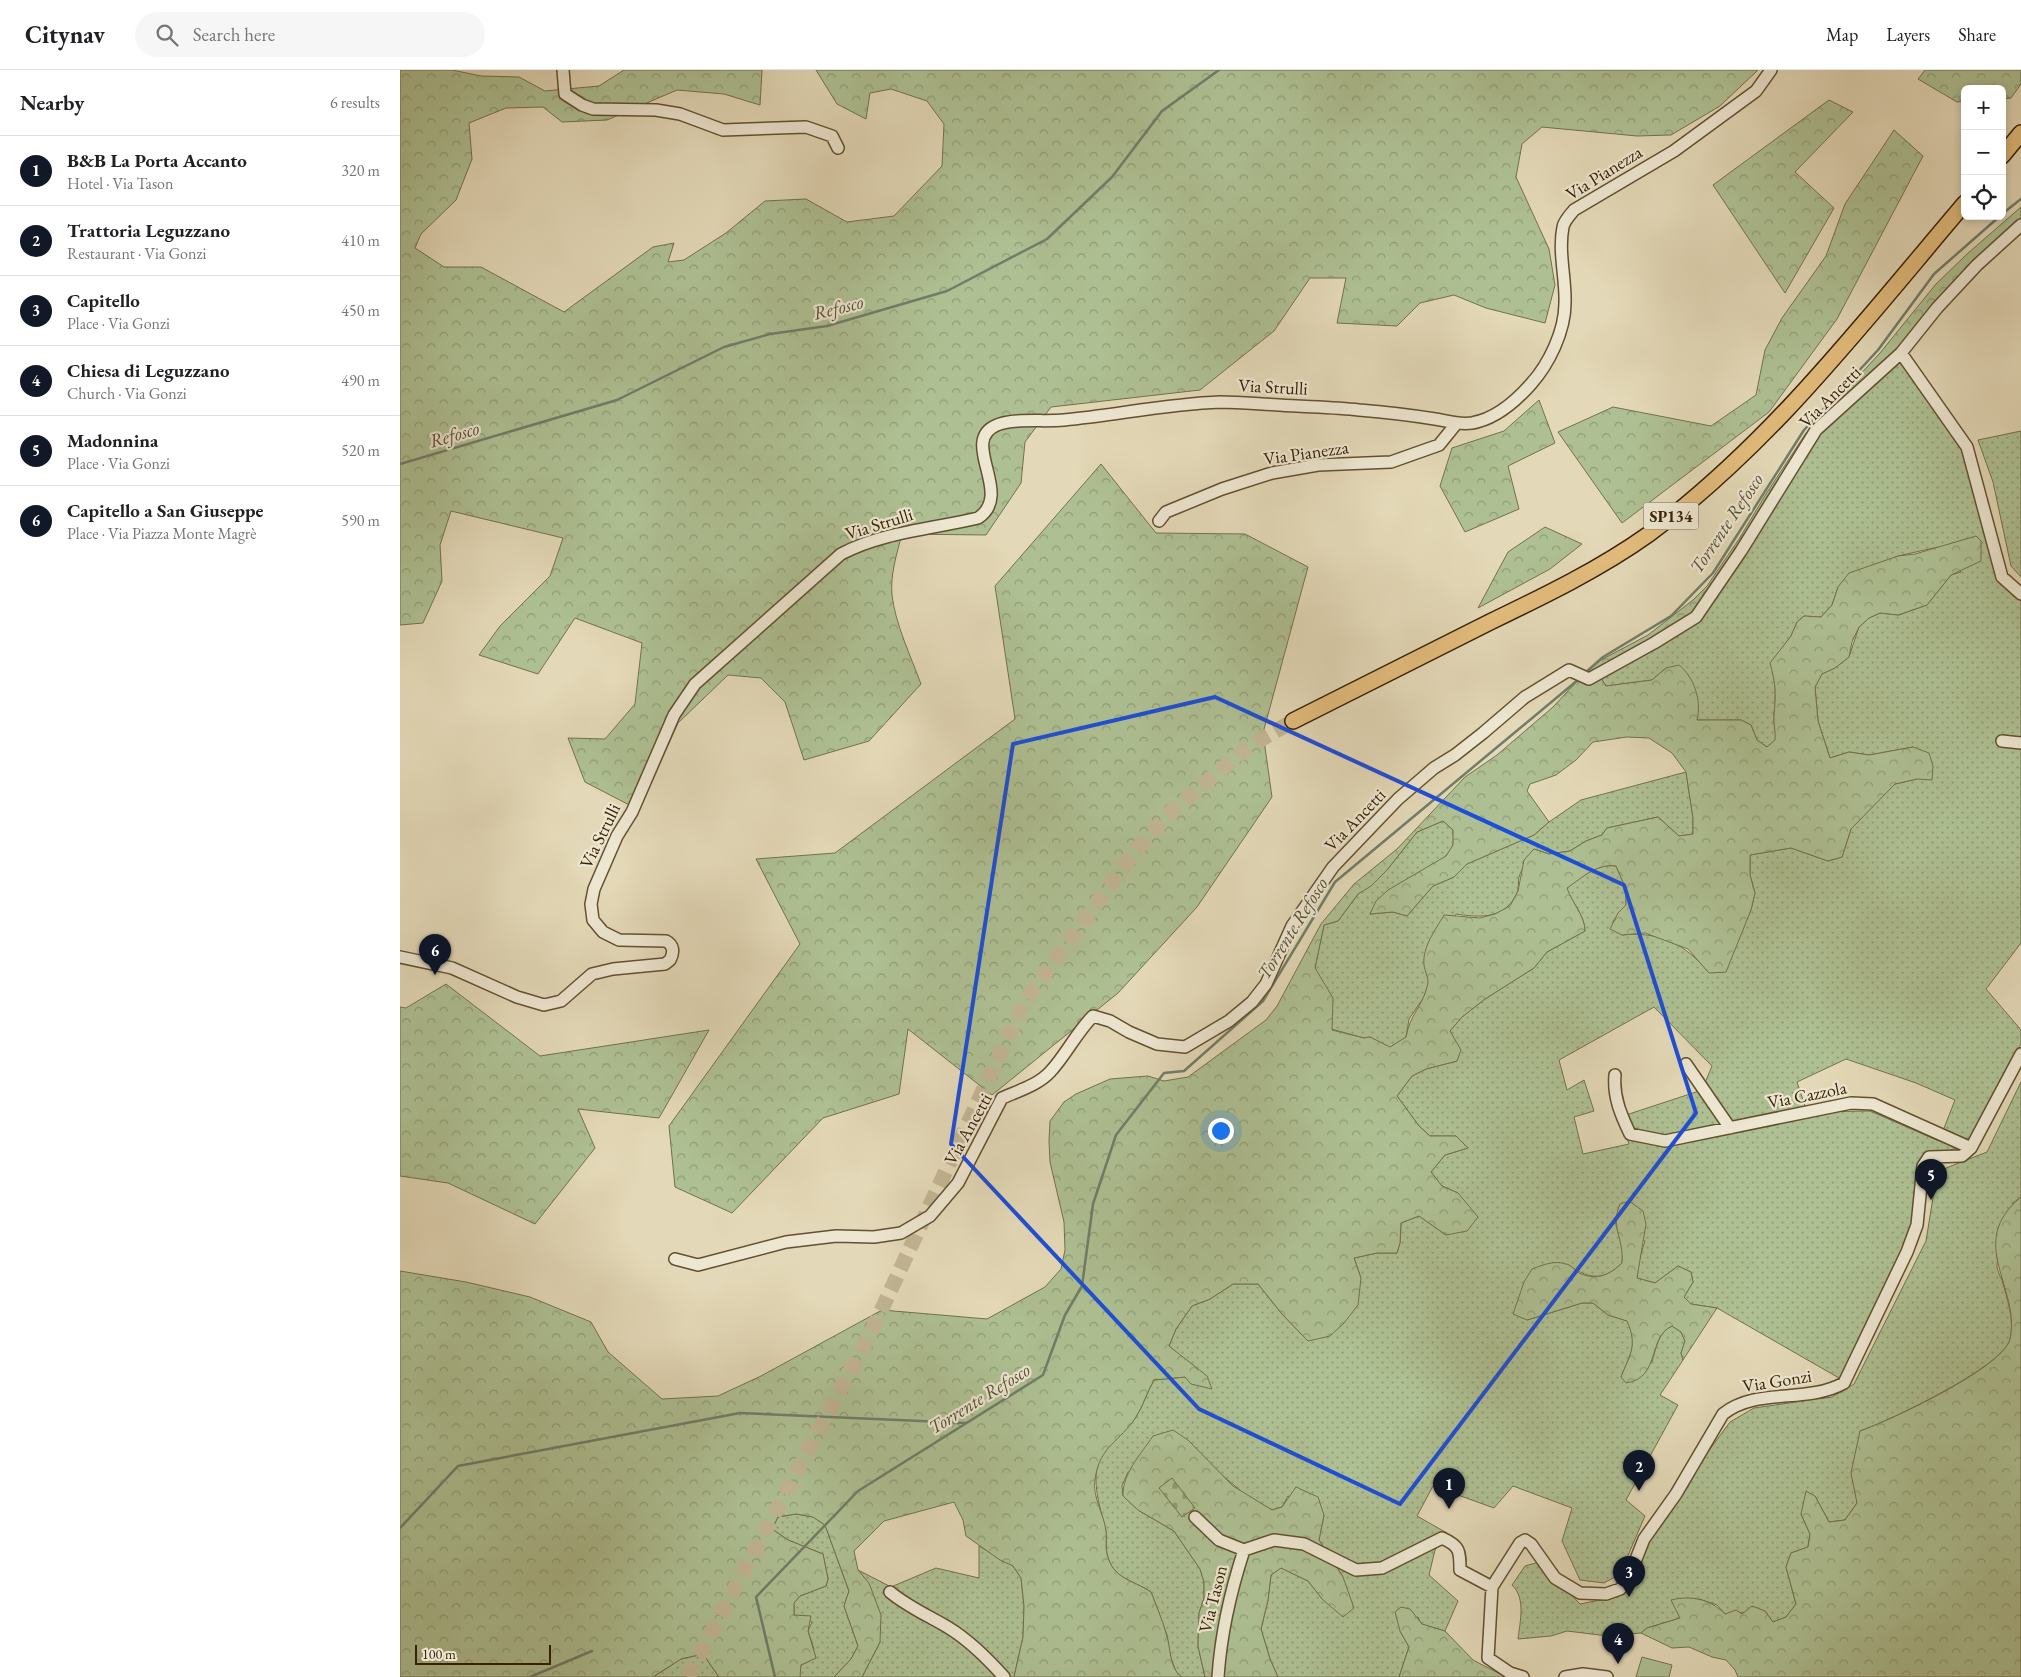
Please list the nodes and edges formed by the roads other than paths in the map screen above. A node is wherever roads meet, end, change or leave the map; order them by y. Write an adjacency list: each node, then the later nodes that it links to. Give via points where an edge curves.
1 (562, 70): 4 (street, via 565,94 593,109 656,110 680,114 723,130 806,127 832,136)
2 (1771, 70): 10 (street, Via Pianezza, via 1756,91 1682,146 1574,210 1563,226 1566,305 1559,336 1545,363 1532,383 1494,416 1474,423)
3 (2021, 133): 5 (highway)
4 (838, 148)
5 (2006, 151)
6 (1961, 208): 13 (highway, SP134, via 1823,370 1754,444 1705,490 1647,535 1545,595)
7 (2021, 225): 8 (street, Via Ancetti, via 1977,265)
8 (1901, 353): 12 (street, via 1967,448 2002,577); 22 (street, Via Ancetti, via 1816,430 1696,617 1589,679 1569,670 1525,697 1398,799 1333,867 1292,926 1266,984 1252,1002 1229,1022 1185,1047 1157,1044 1093,1016 1049,1074 1002,1098 958,1183 930,1216 900,1233 786,1242 698,1265)
9 (1358, 409): 10 (street, Via Pianezza); 16 (street, Via Strulli, via 1221,402 1065,420 1005,423 990,429 982,449 992,494 985,514 873,541 841,554 695,684 674,715 632,812 614,842 591,904 593,920 610,937 666,941 673,951 670,960 665,964 592,974 561,1001 544,1005 452,968)
10 (1456, 424): 11 (street, Via Pianezza, via 1439,445 1391,462 1318,465 1272,473 1166,512)
11 (1159, 521)
12 (2021, 594)
13 (1293, 721)
14 (2002, 741): 15 (street)
15 (2021, 743)
16 (400, 958)
17 (2021, 1054): 21 (street)
18 (1686, 1064): 20 (street)
19 (1615, 1076): 20 (street, Via Cazzola, via 1614,1089 1620,1113 1630,1134 1665,1141)
20 (1730, 1128): 21 (street, Via Cazzola, via 1851,1103 1873,1104)
21 (1972, 1148): 25 (street, Via Gonzi, via 1962,1156 1928,1157 1923,1166 1917,1224 1844,1383 1814,1394 1754,1399 1733,1406 1722,1414 1676,1494 1644,1538 1620,1589 1606,1594 1580,1593 1556,1578 1525,1540 1514,1551)
22 (676, 1259)
23 (1196, 1517): 24 (street, via 1219,1540)
24 (1244, 1550): 25 (street, Via Tason, via 1274,1540 1304,1544 1356,1570 1382,1568 1442,1538 1453,1543 1460,1553 1460,1570); 28 (street, Via Tason, via 1230,1592 1220,1639)
25 (1492, 1587): 29 (street, Via Gonzi, via 1488,1658 1510,1673)
26 (890, 1592): 27 (street, via 903,1603 951,1629 988,1658)
27 (1004, 1677)
28 (1218, 1677)
29 (1523, 1677)
30 (1565, 1677): 31 (street, via 1583,1674)
31 (1607, 1677)

